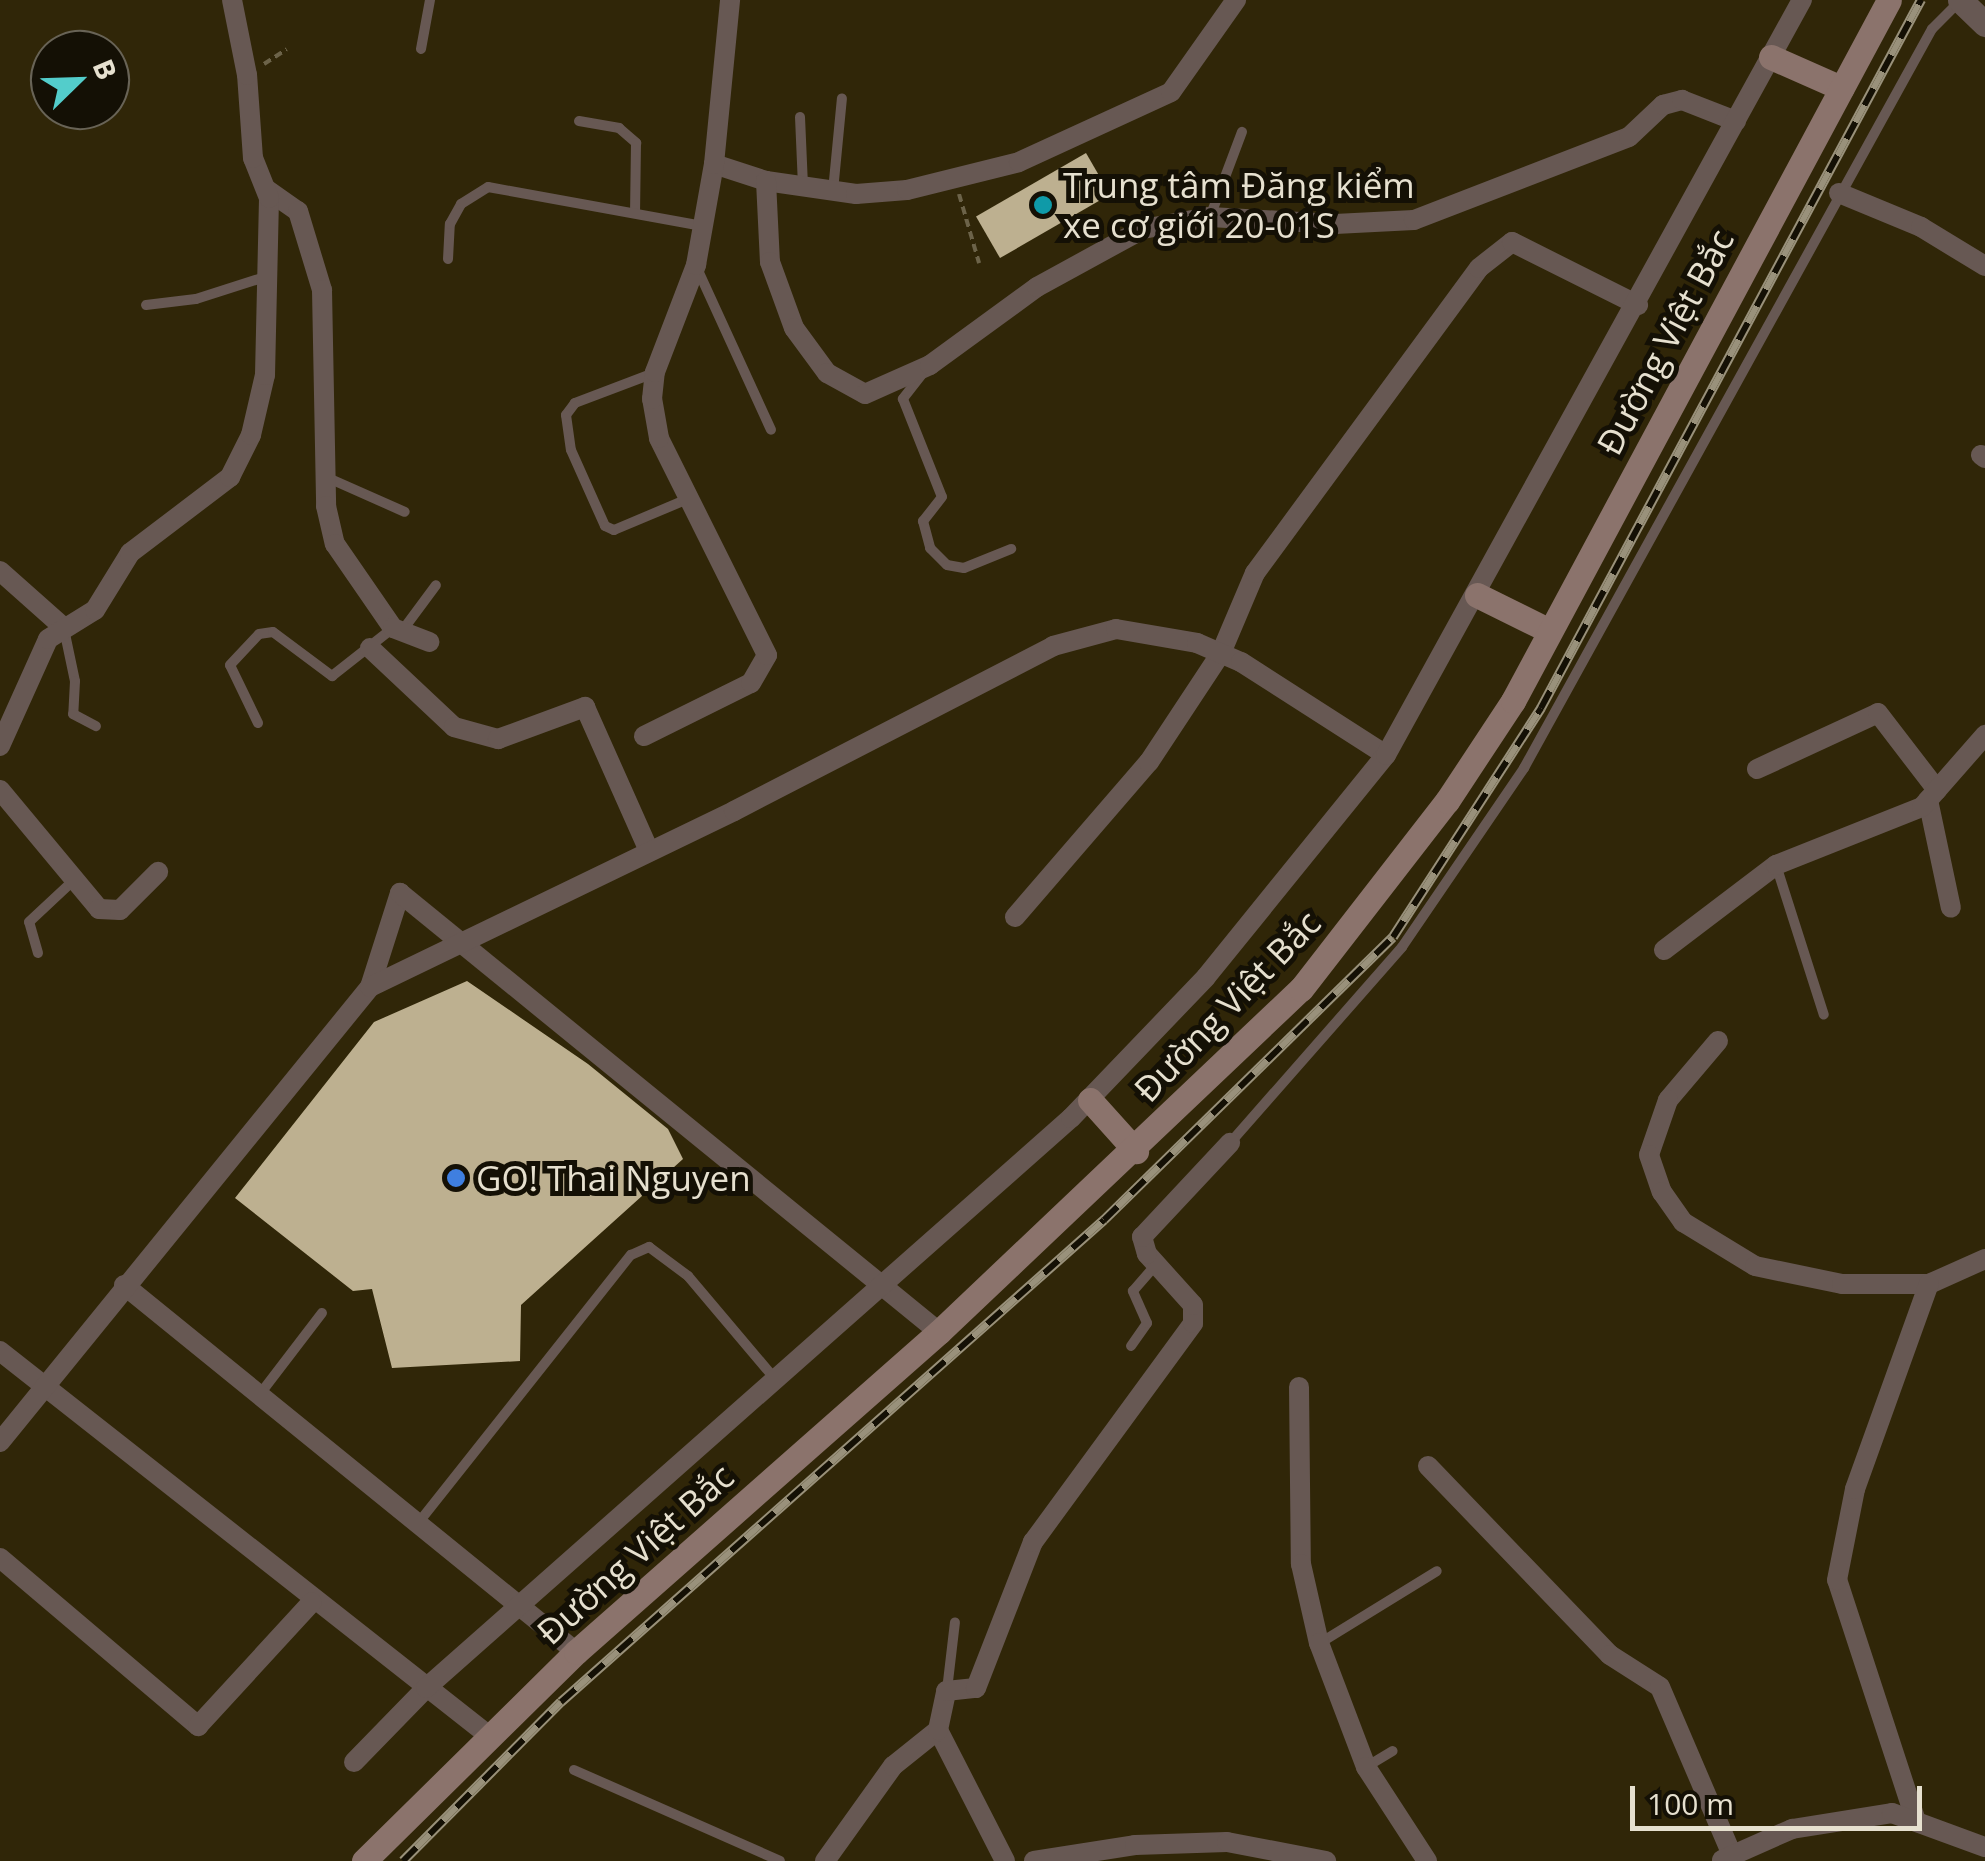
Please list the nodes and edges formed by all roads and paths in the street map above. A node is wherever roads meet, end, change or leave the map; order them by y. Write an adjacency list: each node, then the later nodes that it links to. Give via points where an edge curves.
1 (232, 0): 12 (street)
2 (430, 0): 10 (lane)
3 (730, 0): 19 (street)
4 (1236, 0): 21 (street, via 1172,92 1092,132)
5 (1802, 0): 11 (street)
6 (1888, 0): 13 (main road, Đường Việt Bắc)
7 (1961, 0): 8 (street); 25 (lane, via 1932,30)
8 (1985, 24)
9 (287, 48): 12 (path)
10 (421, 50)
11 (1771, 57): 13 (main road); 17 (street)
12 (247, 75): 23 (street, via 253,158)
13 (1841, 88): 48 (main road, Đường Việt Bắc)
14 (842, 98): 24 (lane)
15 (800, 116): 22 (lane)
16 (579, 121): 26 (lane, via 619,128 636,144)
17 (1736, 122): 27 (street, via 1682,100 1663,105 1630,137 1414,220 1335,224); 35 (street)
18 (1242, 132): 27 (lane)
19 (714, 164): 20 (street); 28 (street)
20 (766, 180): 22 (street); 36 (street, via 767,238 779,292 806,349 827,374 865,394)
21 (954, 180): 24 (street, via 907,190); 30 (path)
22 (803, 188): 24 (street)
23 (266, 189): 33 (street); 39 (street, via 298,211 322,290)
24 (833, 192)
25 (1839, 194): 32 (street, via 1921,226); 74 (lane, via 1576,683 1514,785 1402,947)
26 (636, 213): 28 (lane); 29 (lane, via 488,186 461,204 450,224)
27 (1210, 217): 36 (street, via 1119,237)
28 (703, 226): 31 (street)
29 (448, 259)
30 (979, 263)
31 (696, 265): 37 (street); 38 (lane)
32 (1985, 266)
33 (269, 275): 34 (lane, via 196,299); 46 (street, via 265,375 237,466 124,559 95,610)
34 (146, 305)
35 (1638, 305): 45 (street); 51 (street, via 1512,242 1479,268 1256,574)
36 (930, 365): 42 (lane, via 904,399 942,498 923,521 923,533 947,565 964,568)
37 (655, 372): 40 (street, via 653,416); 40 (lane, via 575,403 566,414 571,450 606,526 614,530)
38 (771, 430)
39 (326, 477): 41 (lane); 47 (street, via 335,544)
40 (690, 498): 55 (street, via 767,654 751,683)
41 (405, 512)
42 (1011, 550)
43 (0, 570): 46 (street)
44 (436, 585): 47 (lane)
45 (1478, 594): 48 (main road); 57 (street)
46 (63, 627): 53 (lane, via 73,666 73,714); 56 (street, via 42,649)
47 (397, 630): 49 (street); 50 (lane)
48 (1550, 631): 75 (main road, Đường Việt Bắc, via 1469,768 1374,899 1301,988)
49 (429, 642)
50 (370, 648): 52 (lane, via 326,676 280,636 259,634 230,665); 61 (street, via 454,727 498,738 585,707)
51 (1221, 654): 57 (street); 61 (street, via 1116,629 1090,632); 66 (street, via 1149,762)
52 (258, 723)
53 (96, 726)
54 (1985, 735): 60 (street)
55 (644, 736)
56 (0, 746)
57 (1386, 755): 73 (street, via 1206,977)
58 (1757, 769): 60 (street, via 1878,713)
59 (0, 790): 64 (street)
60 (1933, 795): 62 (street, via 1908,815); 65 (street)
61 (649, 852): 67 (street)
62 (1776, 865): 68 (street); 71 (lane)
63 (158, 872): 64 (street, via 110,912)
64 (74, 880): 69 (lane, via 30,922)
65 (1952, 908)
66 (1015, 917)
67 (463, 940): 70 (street); 70 (street, via 400,893); 80 (street)
68 (1664, 950)
69 (38, 952)
70 (370, 987): 79 (street)
71 (1824, 1015)
72 (1718, 1042): 78 (street, via 1668,1100 1649,1155 1662,1192 1683,1222 1726,1252 1784,1276)
73 (1090, 1100): 75 (main road); 80 (street)
74 (1230, 1143): 77 (street, via 1144,1230 1142,1246)
75 (1136, 1152): 82 (main road, Đường Việt Bắc)
76 (1985, 1259): 78 (street)
77 (1156, 1265): 83 (lane, via 1132,1291 1147,1323); 100 (street, via 1193,1305 1193,1324 1034,1542 976,1688)
78 (1930, 1284): 107 (street, via 1855,1489 1837,1580)
79 (124, 1285): 86 (street); 88 (street)
80 (883, 1286): 82 (street); 85 (street)
81 (322, 1313): 88 (lane)
82 (939, 1332): 98 (main road, Đường Việt Bắc)
83 (1131, 1346)
84 (0, 1351): 86 (street)
85 (775, 1379): 91 (lane, via 688,1276 649,1247 631,1256); 95 (street)
86 (41, 1386): 89 (street); 94 (street)
87 (1299, 1387): 97 (street, via 1301,1564)
88 (260, 1394): 91 (street)
89 (0, 1442)
90 (1428, 1466): 109 (street, via 1610,1655 1660,1686)
91 (419, 1522): 95 (street)
92 (0, 1558): 94 (street, via 198,1726)
93 (1437, 1571): 97 (lane)
94 (312, 1602): 99 (street)
95 (521, 1606): 98 (street); 99 (street)
96 (955, 1622): 100 (lane)
97 (1319, 1643): 105 (street)
98 (576, 1652): 102 (main road, Đường Việt Bắc)
99 (426, 1688): 102 (street); 104 (street)
100 (948, 1690): 101 (street)
101 (938, 1730): 112 (street, via 893,1766); 113 (street)
102 (492, 1738): 110 (main road, Đường Việt Bắc)
103 (1393, 1751): 105 (lane)
104 (354, 1762)
105 (1366, 1767): 116 (street)
106 (574, 1770): 111 (lane)
107 (1915, 1818): 108 (street); 109 (street, via 1844,1818 1792,1829)
108 (1985, 1847)
109 (1726, 1857)
110 (364, 1861)
111 (780, 1861)
112 (825, 1861)
113 (1005, 1861)
114 (1034, 1861): 115 (street, via 1136,1845 1227,1842)
115 (1326, 1861)
116 (1426, 1861)

